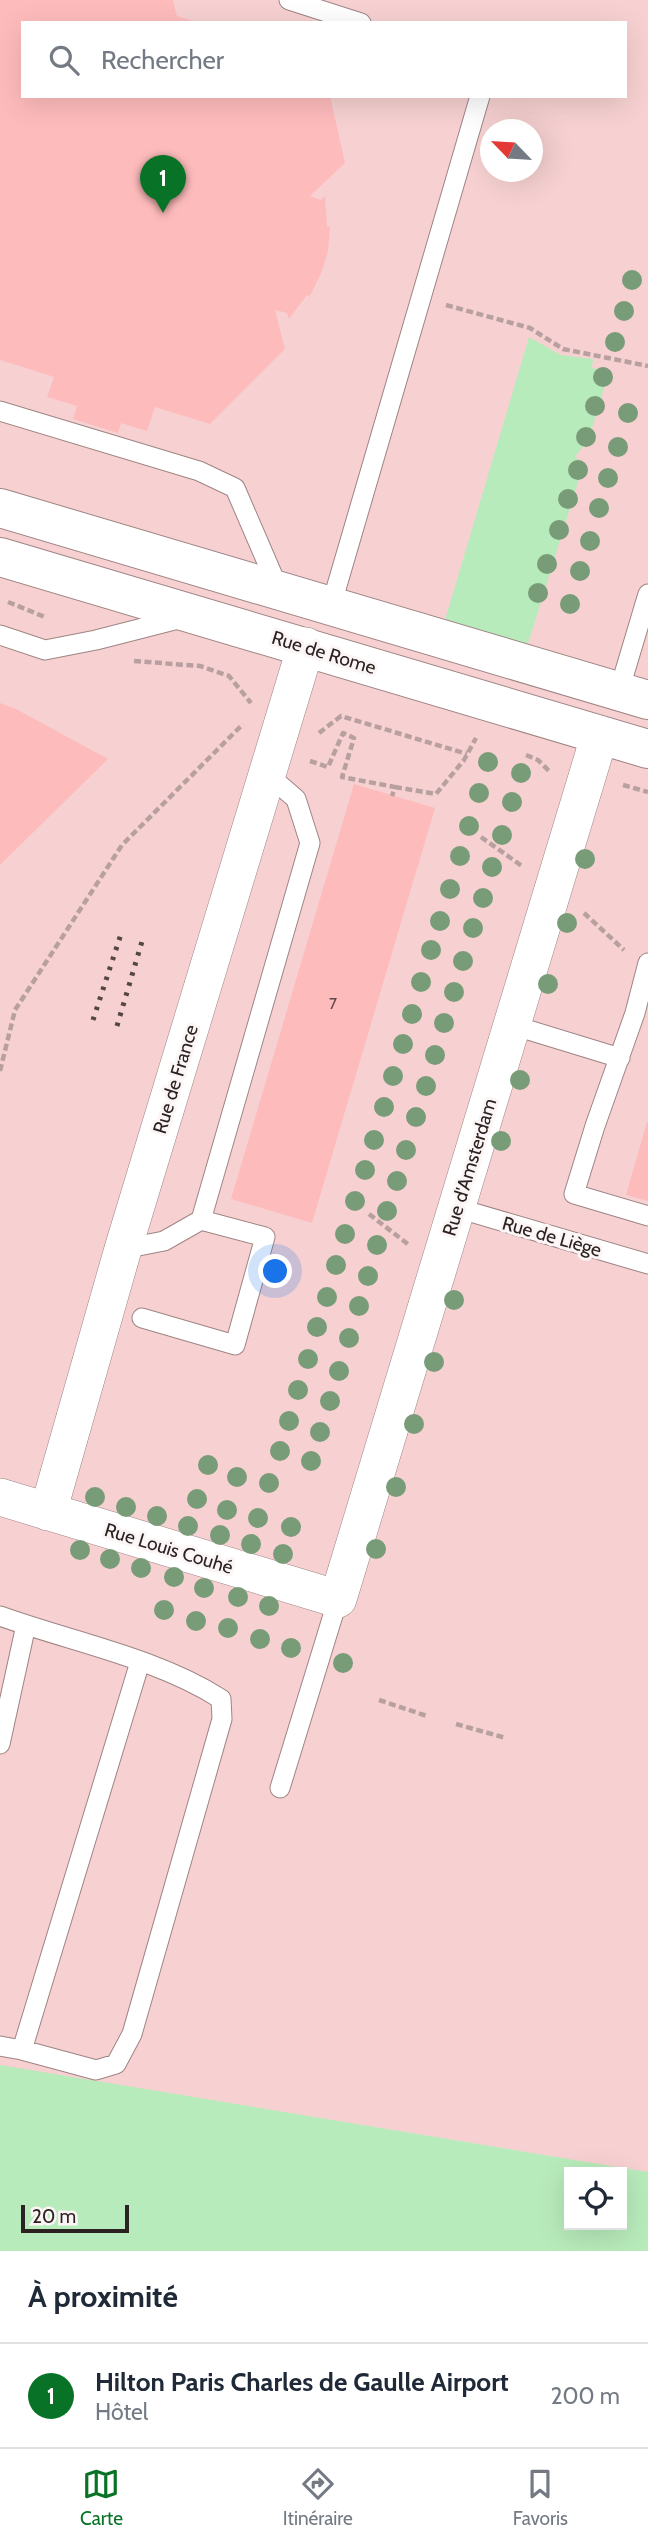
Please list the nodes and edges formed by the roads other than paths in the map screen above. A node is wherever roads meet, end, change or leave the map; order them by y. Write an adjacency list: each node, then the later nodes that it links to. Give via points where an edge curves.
1 (289, 0): 2 (lane)
2 (355, 21)
3 (479, 98): 9 (lane)
4 (0, 411): 7 (lane, via 198,471 235,488)
5 (0, 508): 7 (main road)
6 (0, 557): 10 (main road, Rue de Rome)
7 (280, 590): 9 (main road)
8 (648, 594): 12 (lane)
9 (331, 606): 14 (main road)
10 (196, 614): 11 (lane, via 44,650); 13 (main road, Rue de Rome)
11 (0, 635)
12 (642, 639): 14 (lane)
13 (306, 646): 15 (main road, Rue de Rome); 17 (street, Rue de France)
14 (634, 696)
15 (598, 734): 16 (main road, Rue de Rome); 19 (street, Rue d'Amsterdam)
16 (648, 749)
17 (267, 774): 23 (lane, via 296,799 310,843); 24 (street, Rue de France)
18 (648, 963): 20 (lane)
19 (512, 1025): 20 (lane); 21 (street, Rue d'Amsterdam)
20 (620, 1058): 22 (lane, via 574,1194)
21 (457, 1208): 25 (lane, Rue de Liège); 29 (street, Rue d'Amsterdam)
22 (648, 1216)
23 (201, 1220): 24 (lane, via 164,1241); 26 (lane, via 265,1237 235,1345)
24 (123, 1249): 28 (street, Rue de France)
25 (648, 1265)
26 (142, 1318)
27 (0, 1497): 28 (street, Rue Louis Couhé)
28 (48, 1512): 29 (street, Rue Louis Couhé)
29 (338, 1599): 34 (lane)
30 (0, 1616): 31 (lane)
31 (26, 1625): 32 (lane); 33 (lane)
32 (140, 1662): 36 (lane); 36 (lane, via 200,1685 221,1699 222,1719 132,2034 116,2064 96,2070)
33 (0, 1744)
34 (280, 1788)
35 (0, 2046): 36 (lane)
36 (22, 2050)

